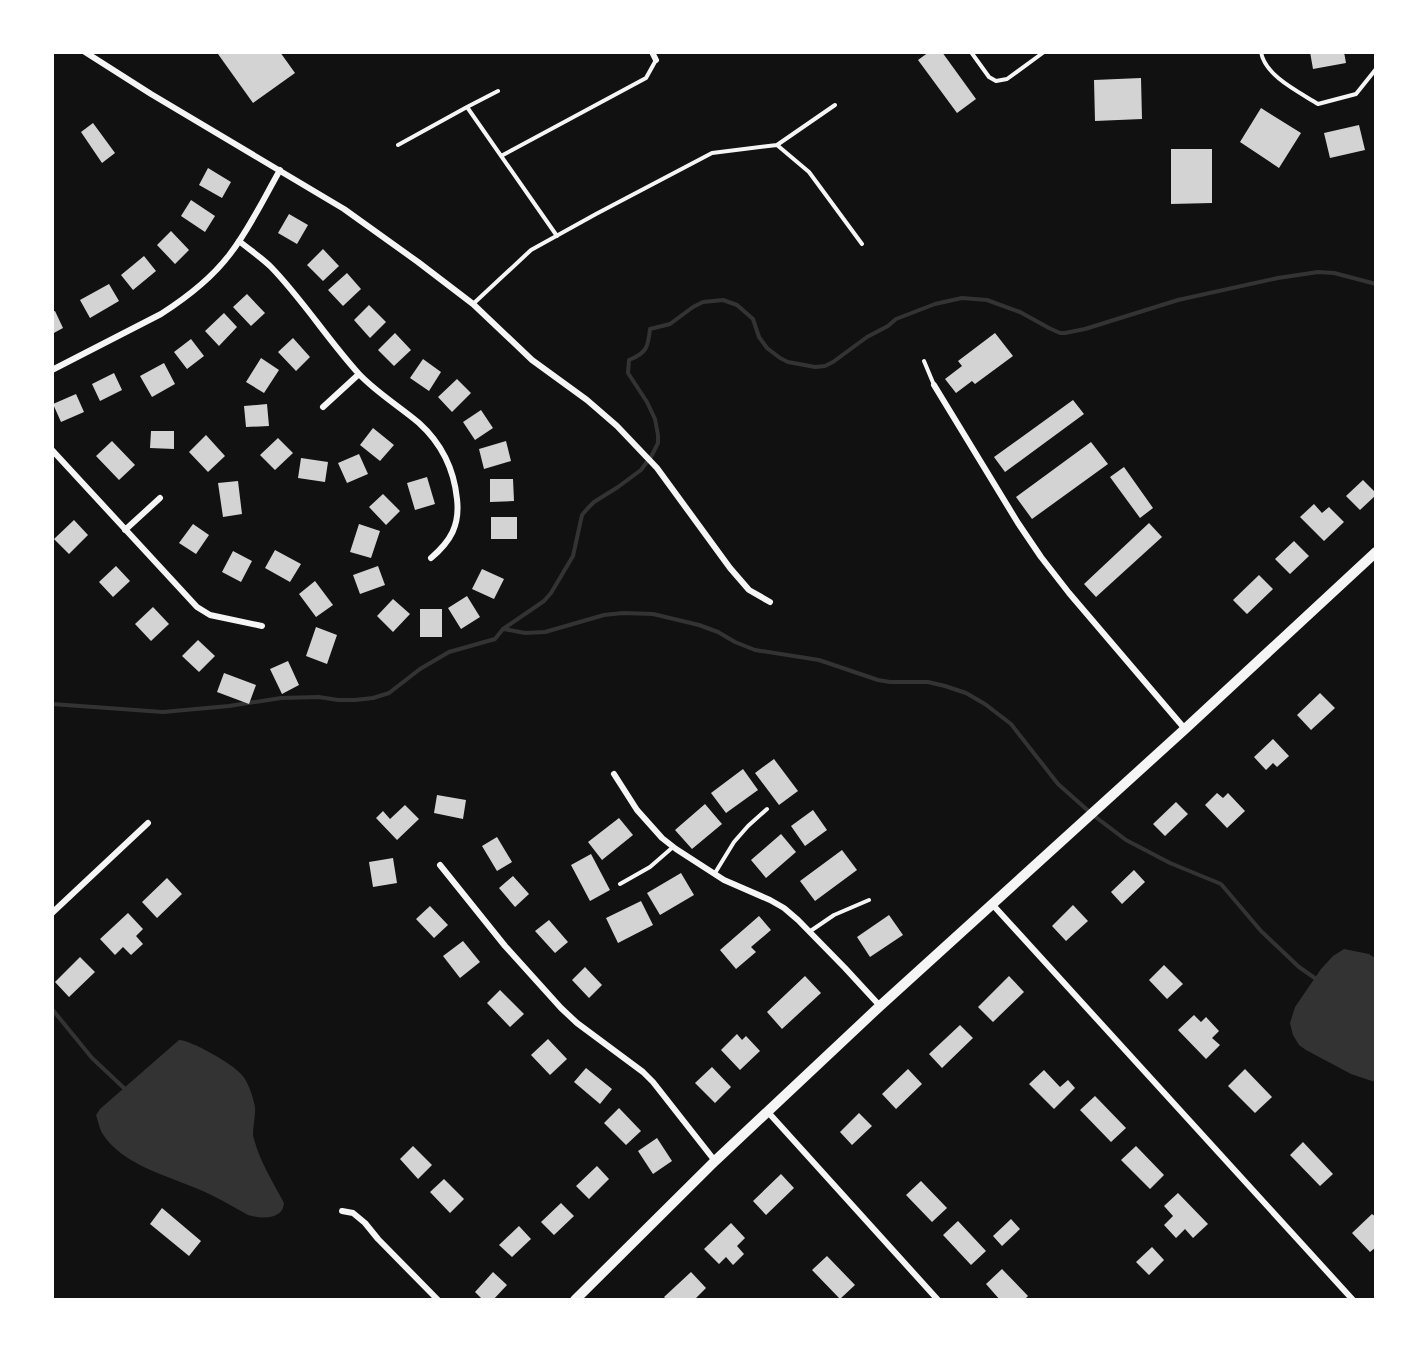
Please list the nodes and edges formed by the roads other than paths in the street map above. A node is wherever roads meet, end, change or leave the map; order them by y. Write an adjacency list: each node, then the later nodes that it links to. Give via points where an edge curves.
1 (85, 52): 14 (street)
2 (652, 52): 6 (street)
3 (971, 52): 4 (lane, via 996,81 1007,79)
4 (1044, 52)
5 (1261, 52): 7 (lane, via 1264,65 1278,78 1318,104 1356,94)
6 (656, 60): 13 (lane, via 646,78)
7 (1376, 69)
8 (498, 91): 10 (lane)
9 (835, 105): 12 (lane)
10 (467, 107): 11 (lane); 13 (lane)
11 (398, 145)
12 (777, 145): 15 (lane, via 712,153); 17 (lane, via 809,172)
13 (501, 156): 15 (lane)
14 (280, 170): 16 (street); 18 (street, via 381,234)
15 (557, 236): 18 (lane, via 531,250)
16 (239, 241): 20 (street, via 217,269 176,305); 21 (street, via 271,267)
17 (862, 244)
18 (473, 304): 29 (street, via 532,360 617,426 657,468 749,590)
19 (924, 360): 22 (lane)
20 (52, 370)
21 (359, 374): 23 (street); 28 (street, via 433,438 451,470 456,486 457,522 443,548)
22 (934, 386): 31 (street, via 1041,557)
23 (322, 406)
24 (52, 450): 26 (street)
25 (160, 498): 26 (street)
26 (125, 530): 30 (street, via 197,607 210,615)
27 (1376, 552): 31 (street)
28 (431, 558)
29 (770, 602)
30 (262, 626)
31 (1185, 729): 40 (street)
32 (614, 774): 35 (street, via 637,810)
33 (767, 809): 37 (lane, via 734,842)
34 (148, 824): 41 (street)
35 (673, 847): 37 (street); 38 (lane, via 650,867)
36 (440, 865): 45 (street, via 561,1008 643,1072)
37 (714, 874): 42 (street, via 784,908)
38 (620, 884)
39 (869, 900): 42 (lane, via 834,915)
40 (991, 903): 43 (street); 50 (street)
41 (52, 913)
42 (809, 932): 43 (street)
43 (880, 1006): 44 (street)
44 (767, 1112): 45 (street); 49 (street)
45 (715, 1161): 48 (street)
46 (342, 1211): 47 (street, via 353,1213 365,1223)
47 (438, 1299)
48 (575, 1299)
49 (938, 1299)
50 (1353, 1299)

